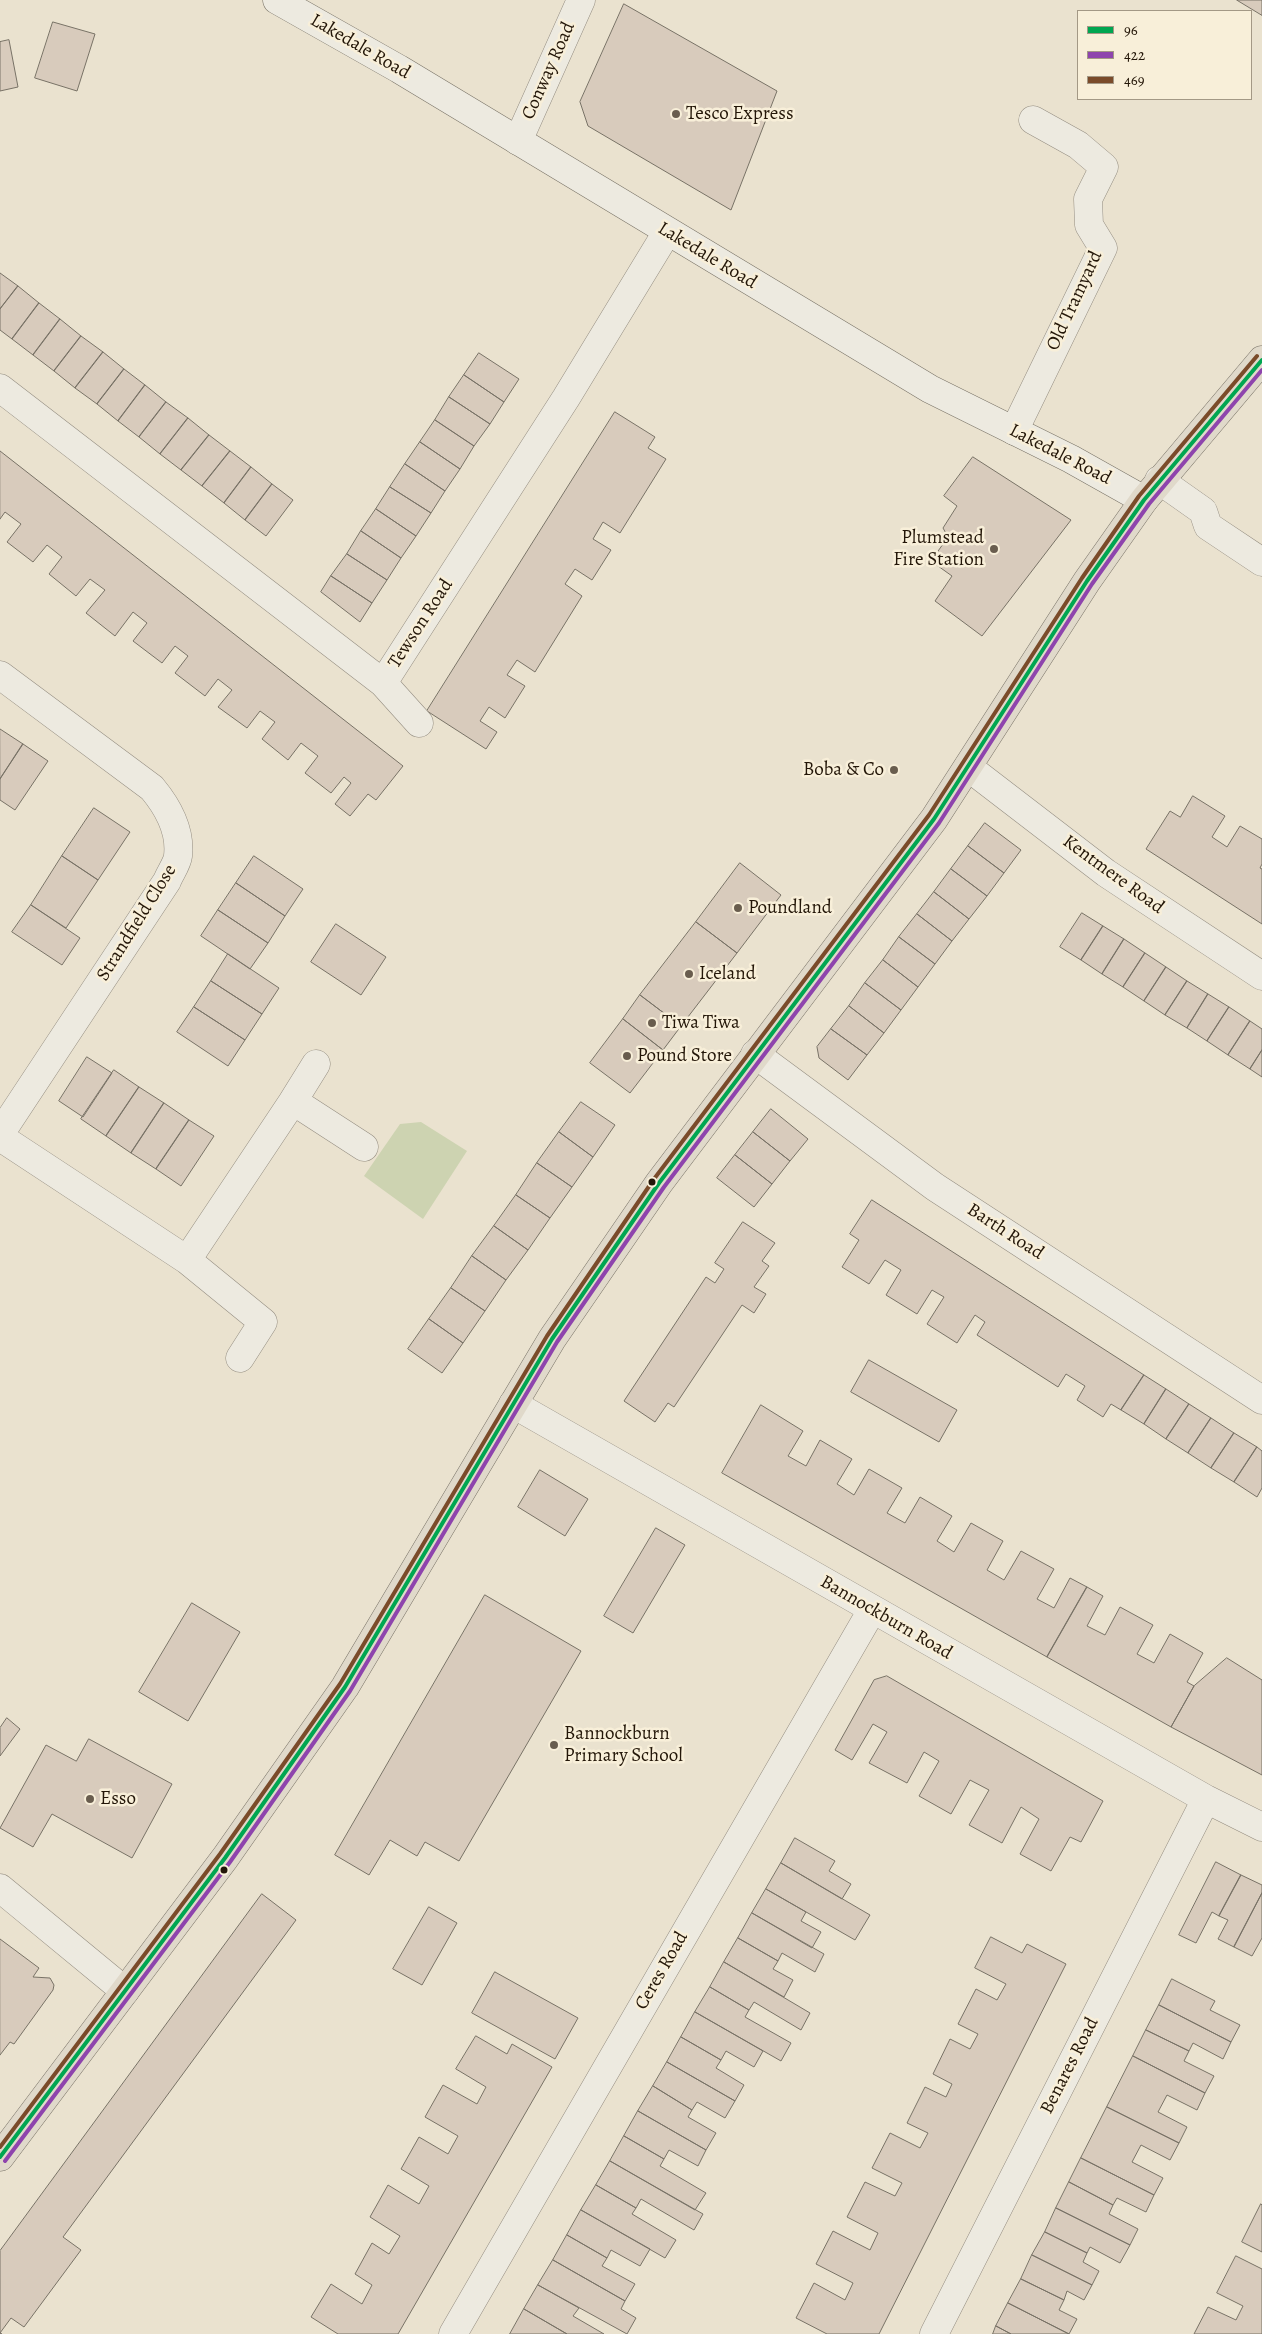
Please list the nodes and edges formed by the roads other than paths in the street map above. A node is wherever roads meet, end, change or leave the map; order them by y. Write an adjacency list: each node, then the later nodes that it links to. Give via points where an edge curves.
1 (278, 0): 4 (street, Lakedale Road)
2 (581, 0): 4 (street, Conway Road)
3 (1032, 120): 8 (street, Old Tramyard, via 1078,145 1104,167 1088,199 1089,225 1103,248)
4 (518, 141): 5 (street, Lakedale Road)
5 (667, 232): 8 (street, Lakedale Road, via 930,389); 12 (street, Tewson Road, via 566,398)
6 (1262, 360): 9 (main road)
7 (0, 388): 12 (street, Tewson Road)
8 (1014, 431): 9 (street, Lakedale Road)
9 (1151, 490): 10 (street, Lakedale Road, via 1203,511 1208,526); 14 (main road, via 1087,581)
10 (1262, 562)
11 (0, 675): 19 (street, Strandfield Close, via 152,788 166,806 175,827 178,856 167,881)
12 (383, 682): 13 (street)
13 (419, 723)
14 (968, 767): 15 (street, Kentmere Road, via 1106,872); 16 (main road, via 934,818)
15 (1262, 976)
16 (755, 1054): 23 (street, Barth Road, via 935,1187); 24 (main road, via 659,1183 580,1297)
17 (316, 1064): 18 (street)
18 (293, 1101): 20 (street); 21 (street)
19 (0, 1136): 21 (street, Strandfield Close)
20 (364, 1147)
21 (187, 1260): 22 (street, Strandfield Close, via 263,1322)
22 (240, 1358)
23 (1262, 1400)
24 (513, 1404): 25 (street, Bannockburn Road); 29 (main road, via 345,1687 255,1817)
25 (872, 1610): 26 (street, Bannockburn Road); 31 (street, Ceres Road)
26 (1206, 1799): 27 (street, Bannockburn Road); 32 (street, Benares Road)
27 (1262, 1828)
28 (0, 1888): 29 (street)
29 (125, 1991): 30 (main road)
30 (0, 2156)
31 (453, 2334)
32 (934, 2334)

